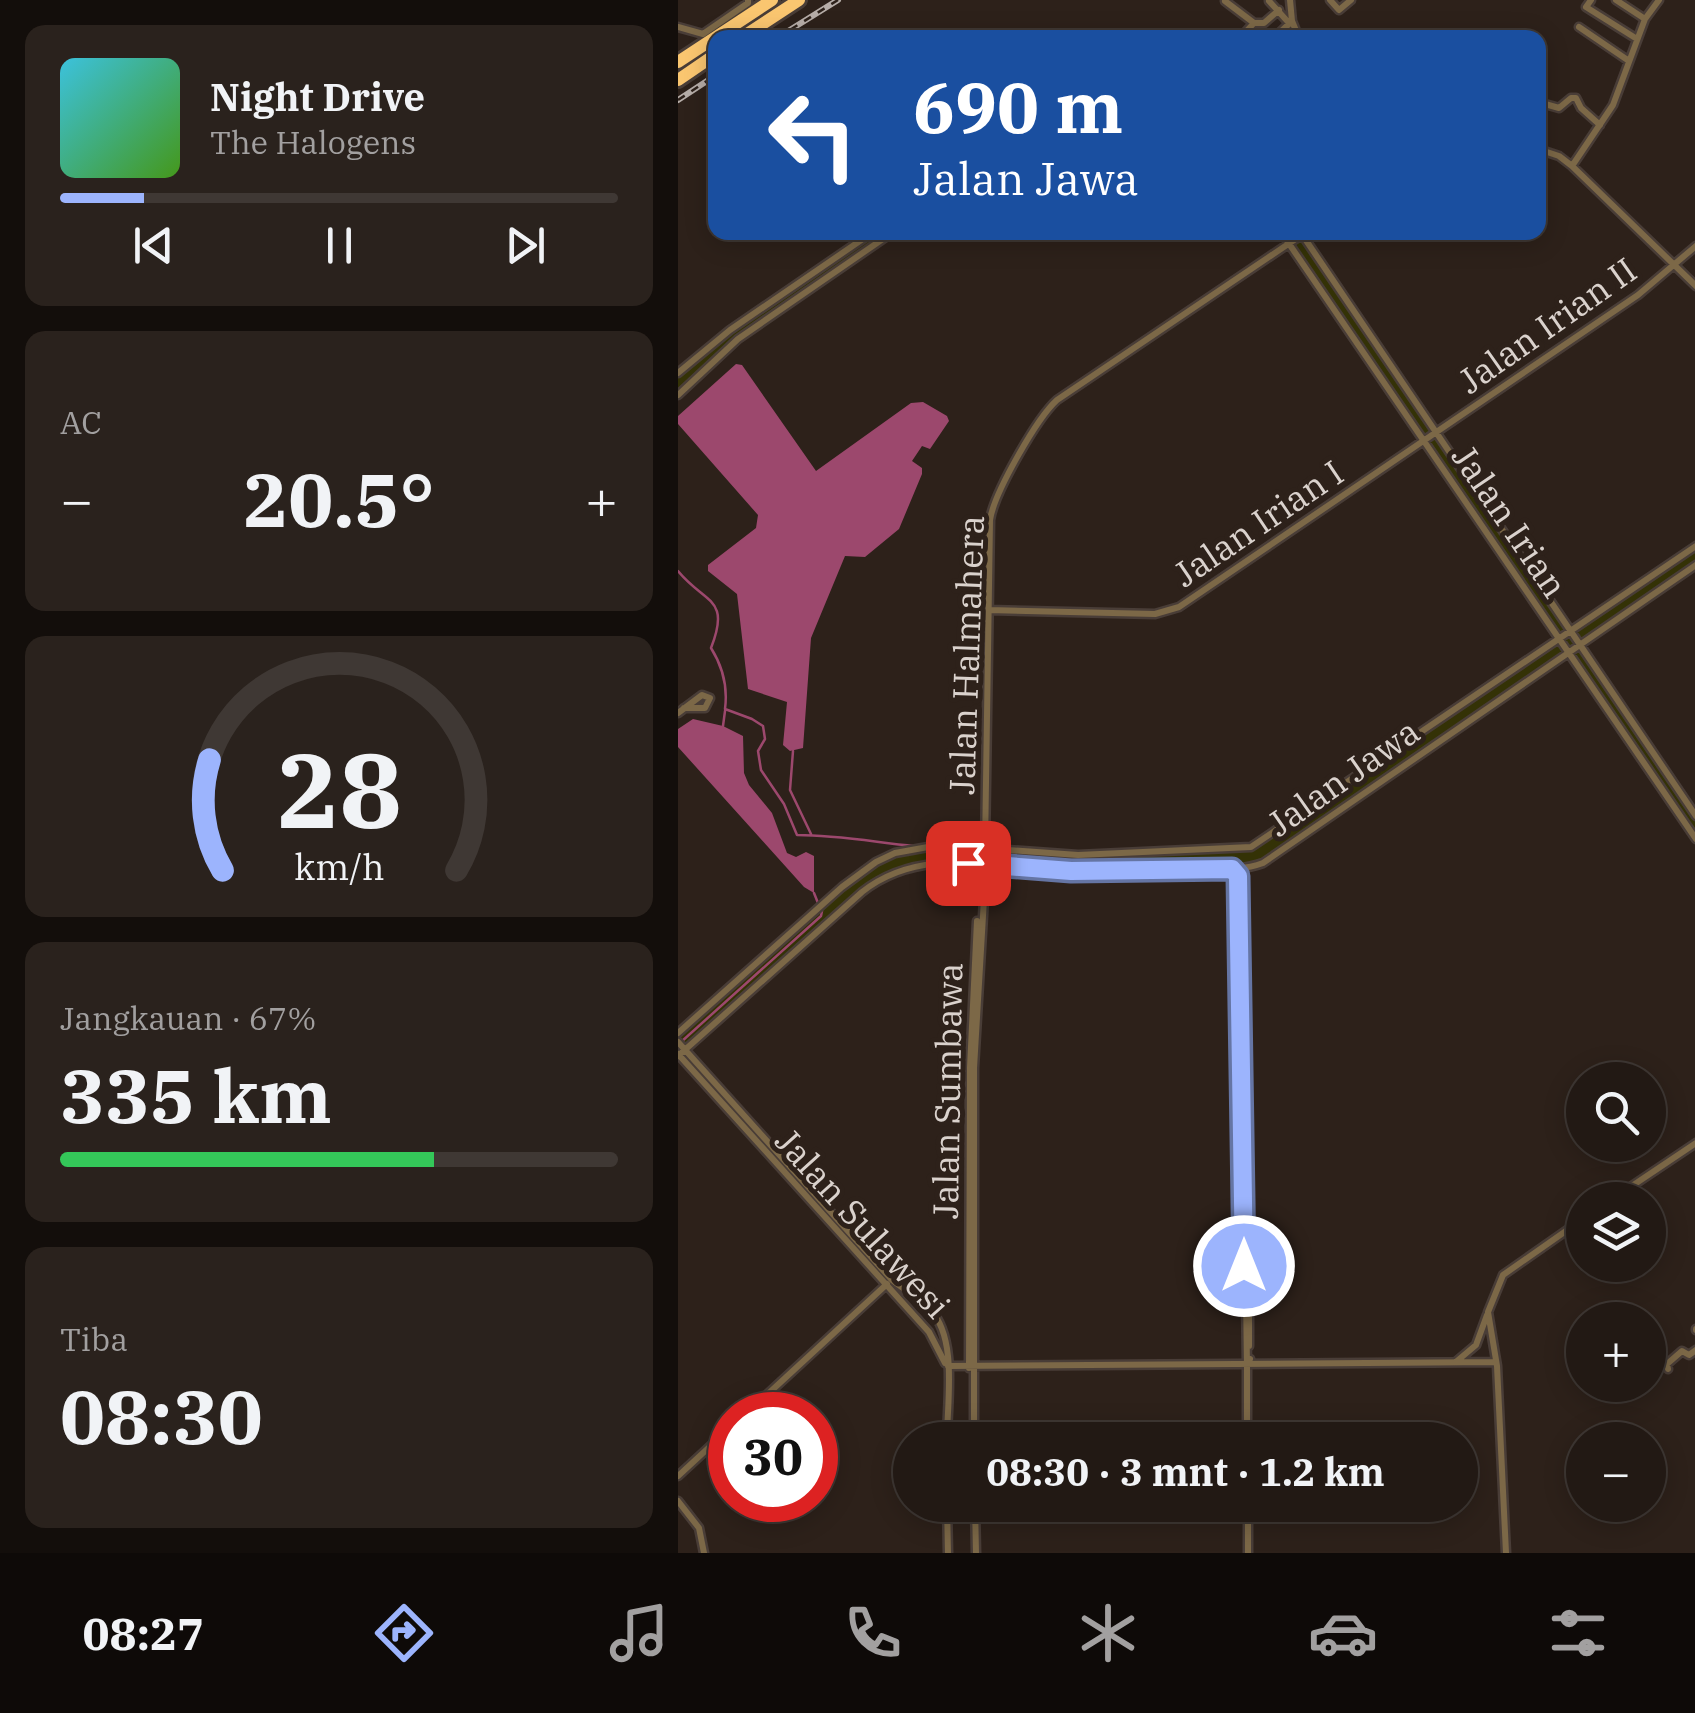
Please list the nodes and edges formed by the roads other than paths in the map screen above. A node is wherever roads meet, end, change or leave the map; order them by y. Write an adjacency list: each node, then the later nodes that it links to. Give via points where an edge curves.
1 (748, 0): 20 (street)
2 (772, 0): 21 (highway)
3 (785, 0): 22 (highway)
4 (799, 0): 23 (highway)
5 (1270, 0): 13 (street)
6 (1291, 0): 15 (street)
7 (1330, 0): 8 (street, via 1339,10)
8 (1351, 0)
9 (1590, 0): 27 (street, via 1586,7)
10 (1616, 0): 14 (street)
11 (1658, 0): 14 (street)
12 (1224, 1): 16 (street)
13 (1279, 10): 15 (street); 16 (street)
14 (1645, 19): 27 (street)
15 (1290, 22): 25 (street); 26 (street)
16 (1254, 23): 24 (street)
17 (1579, 26): 30 (street)
18 (678, 27): 19 (street)
19 (708, 30)
20 (708, 30)
21 (732, 30)
22 (739, 30)
23 (753, 30)
24 (1247, 30)
25 (1282, 30)
26 (1295, 30)
27 (1636, 39): 30 (street)
28 (708, 48): 31 (highway)
29 (708, 53): 31 (highway)
30 (1629, 61): 33 (street)
31 (678, 71)
32 (1546, 104): 33 (street, via 1559,108 1576,98)
33 (1600, 125): 35 (street)
34 (1582, 136): 35 (street)
35 (1590, 141): 37 (street)
36 (1546, 152): 37 (street)
37 (1572, 166): 45 (street)
38 (861, 240): 47 (street)
39 (881, 240): 49 (street, via 738,339)
40 (1286, 240): 43 (street, Jalan Irian)
41 (1294, 240): 43 (street, Jalan Halmahera)
42 (1308, 240): 51 (street, Jalan Irian)
43 (1289, 244): 52 (street, Jalan Irian); 55 (street, Jalan Halmahera, via 1047,409 990,512)
44 (1696, 246): 45 (street, Jalan Irian II)
45 (1673, 263): 46 (street); 51 (street, Jalan Irian II, via 1638,295)
46 (1696, 286)
47 (688, 364): 48 (street); 49 (street)
48 (678, 374)
49 (697, 378): 50 (street)
50 (678, 395)
51 (1437, 432): 52 (street, Jalan Irian II); 56 (street, Jalan Irian)
52 (1424, 441): 55 (street, Jalan Irian I, via 1172,610); 57 (street, Jalan Irian)
53 (1696, 546): 56 (street, Jalan Jawa)
54 (1696, 565): 58 (street, Jalan Jawa)
55 (989, 610): 64 (street, Jalan Halmahera)
56 (1570, 632): 57 (street, Jalan Jawa); 58 (street, Jalan Irian)
57 (1560, 639): 59 (street, Jalan Irian); 60 (street, Jalan Jawa)
58 (1578, 645): 59 (street, Jalan Jawa); 62 (street, Jalan Irian)
59 (1568, 652): 61 (street, Jalan Jawa); 63 (street, Jalan Irian)
60 (1435, 724): 61 (street); 64 (street, Jalan Jawa, via 1251,848 1078,855)
61 (1442, 738): 66 (street, Jalan Jawa)
62 (1696, 816)
63 (1696, 839)
64 (984, 848): 68 (street, Jalan Jawa, via 916,848)
65 (984, 865): 67 (street, Jalan Jawa); 69 (street, Jalan Jawa, via 922,863); 86 (street, Jalan Sumbawa, via 972,981)
66 (1255, 866): 67 (street, Jalan Jawa); 70 (street, via 1244,880)
67 (1232, 869): 70 (street)
68 (862, 871): 69 (street); 71 (street, Jalan Jawa)
69 (871, 884): 72 (street, Jalan Jawa)
70 (1242, 899): 85 (street)
71 (822, 905): 72 (street); 73 (street, Jalan Jawa)
72 (835, 916): 74 (street, Jalan Jawa)
73 (678, 1033)
74 (680, 1051): 78 (street, Jalan Sulawesi)
75 (1696, 1143): 76 (street)
76 (1638, 1182)
77 (1566, 1231): 80 (street, via 1503,1275)
78 (889, 1283): 79 (street, Jalan Sulawesi); 81 (street, Jalan Sulawesi); 89 (street)
79 (930, 1309): 81 (street, via 928,1319); 88 (street, Jalan Sulawesi, via 942,1328)
80 (1488, 1312): 83 (street, via 1476,1345); 84 (street)
81 (919, 1321): 88 (street, Jalan Sulawesi)
82 (1696, 1350): 87 (street, via 1682,1351)
83 (1456, 1362): 84 (street); 85 (street)
84 (1496, 1362): 103 (street)
85 (1248, 1364): 86 (street); 92 (street)
86 (972, 1367): 88 (street); 91 (street, Jalan Sumbawa)
87 (1668, 1369)
88 (948, 1370): 90 (street)
89 (769, 1392)
90 (947, 1422)
91 (974, 1422)
92 (1247, 1422)
93 (708, 1448): 94 (street)
94 (678, 1476)
95 (678, 1501): 99 (street, via 699,1528)
96 (947, 1522): 100 (street)
97 (975, 1522): 101 (street)
98 (1248, 1522): 102 (street)
99 (704, 1553)
100 (948, 1553)
101 (976, 1553)
102 (1248, 1553)
103 (1506, 1553)

